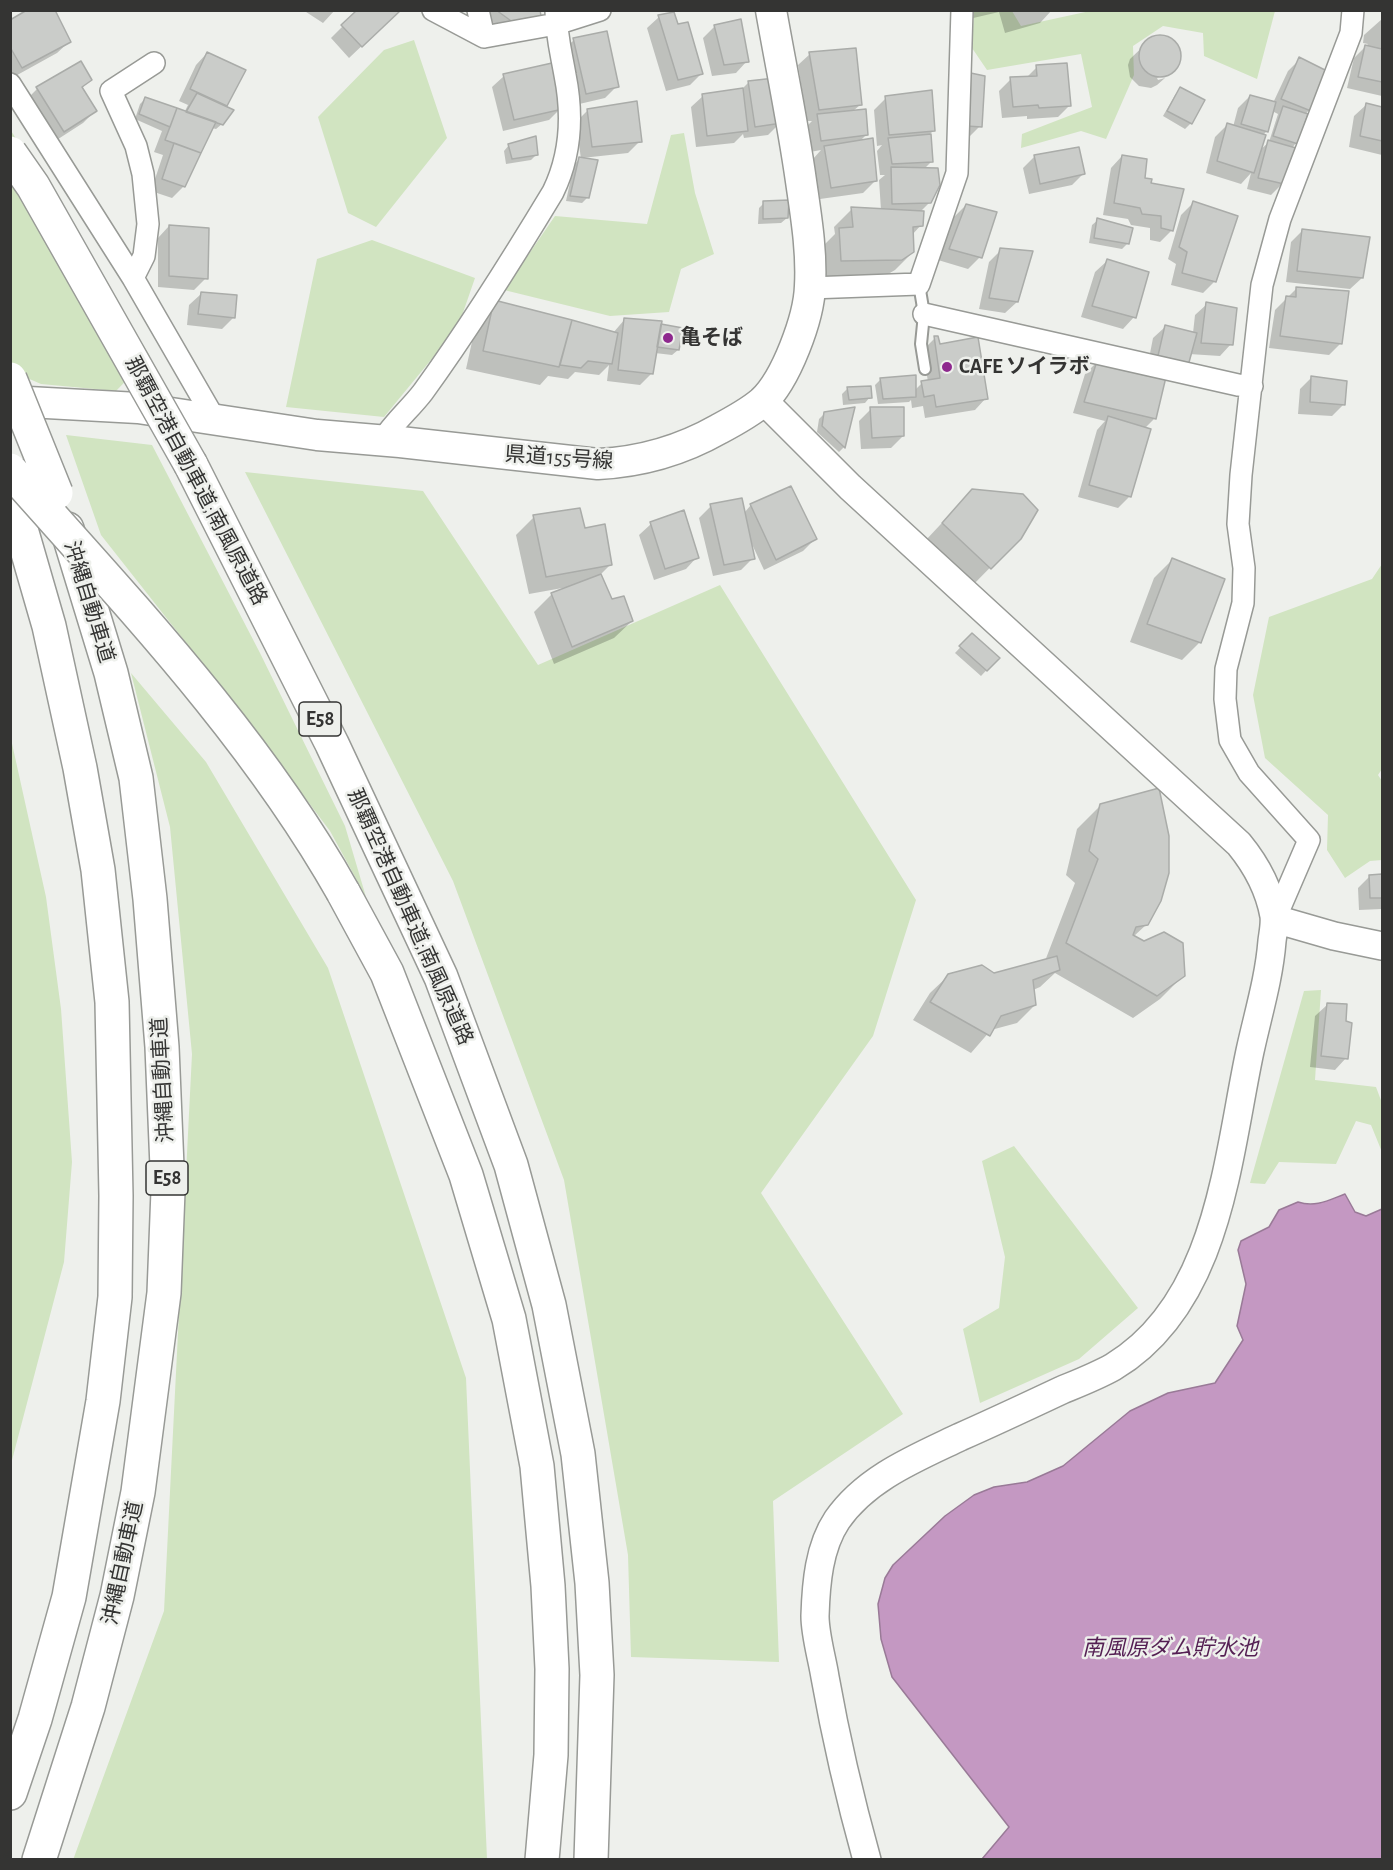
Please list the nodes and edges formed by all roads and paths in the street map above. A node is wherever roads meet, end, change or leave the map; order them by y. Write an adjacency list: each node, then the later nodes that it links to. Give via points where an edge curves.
1 (433, 10): 8 (street)
2 (478, 10): 8 (street)
3 (600, 10): 7 (street)
4 (771, 10): 14 (main road, 県道155号線, via 806,213)
5 (962, 10): 13 (street, via 957,173)
6 (1353, 10): 18 (street, via 1351,33 1280,219 1262,285)
7 (556, 17): 8 (street); 22 (street, via 571,127 562,173 478,314 421,395 393,423)
8 (484, 37)
9 (154, 63): 12 (street, via 111,91 136,146 143,174 148,224 144,256)
10 (10, 84): 12 (street)
11 (10, 153): 30 (highway, 那覇空港自動車道;南風原道路 / E58, bridge, via 33,186 191,465 332,744 441,977 512,1165 549,1305 578,1454 597,1675)
12 (133, 278): 21 (street)
13 (920, 284): 14 (street); 15 (lane)
14 (810, 288): 19 (main road, 県道155号線, via 790,359)
15 (924, 314): 16 (lane, via 921,344); 18 (street)
16 (925, 369)
17 (10, 379): 28 (highway, 沖縄自動車道 / E58, bridge, via 56,493 111,673 136,778 162,1047 168,1191 164,1293 138,1492 91,1696)
18 (1252, 386): 25 (street, via 1238,525 1244,568 1243,603 1226,669 1225,699 1230,740 1249,773 1309,840)
19 (764, 400): 22 (main road, 県道155号線, via 711,434 624,463 598,464); 25 (street, via 850,488 1239,844 1265,882)
20 (10, 401): 21 (main road, 県道155号線, via 138,408)
21 (215, 420): 22 (main road, 県道155号線)
22 (382, 441)
23 (10, 470): 29 (highway, 那覇空港自動車道;南風原道路, bridge, via 171,652 315,841 387,973 465,1174 509,1319 537,1466 549,1586 552,1669 551,1755)
24 (14, 500): 27 (highway, 沖縄自動車道 / E58, via 50,626 98,870 112,1002 116,1196 115,1297 104,1390 69,1597)
25 (1275, 919): 26 (street); 31 (street, via 1262,1006 1215,1218 1197,1268 1179,1302 1147,1341 1113,1367 908,1461 862,1491 837,1521 821,1555 815,1618 834,1726)
26 (1383, 946)
27 (10, 1792)
28 (39, 1860)
29 (542, 1860)
30 (591, 1860)
31 (867, 1860)

